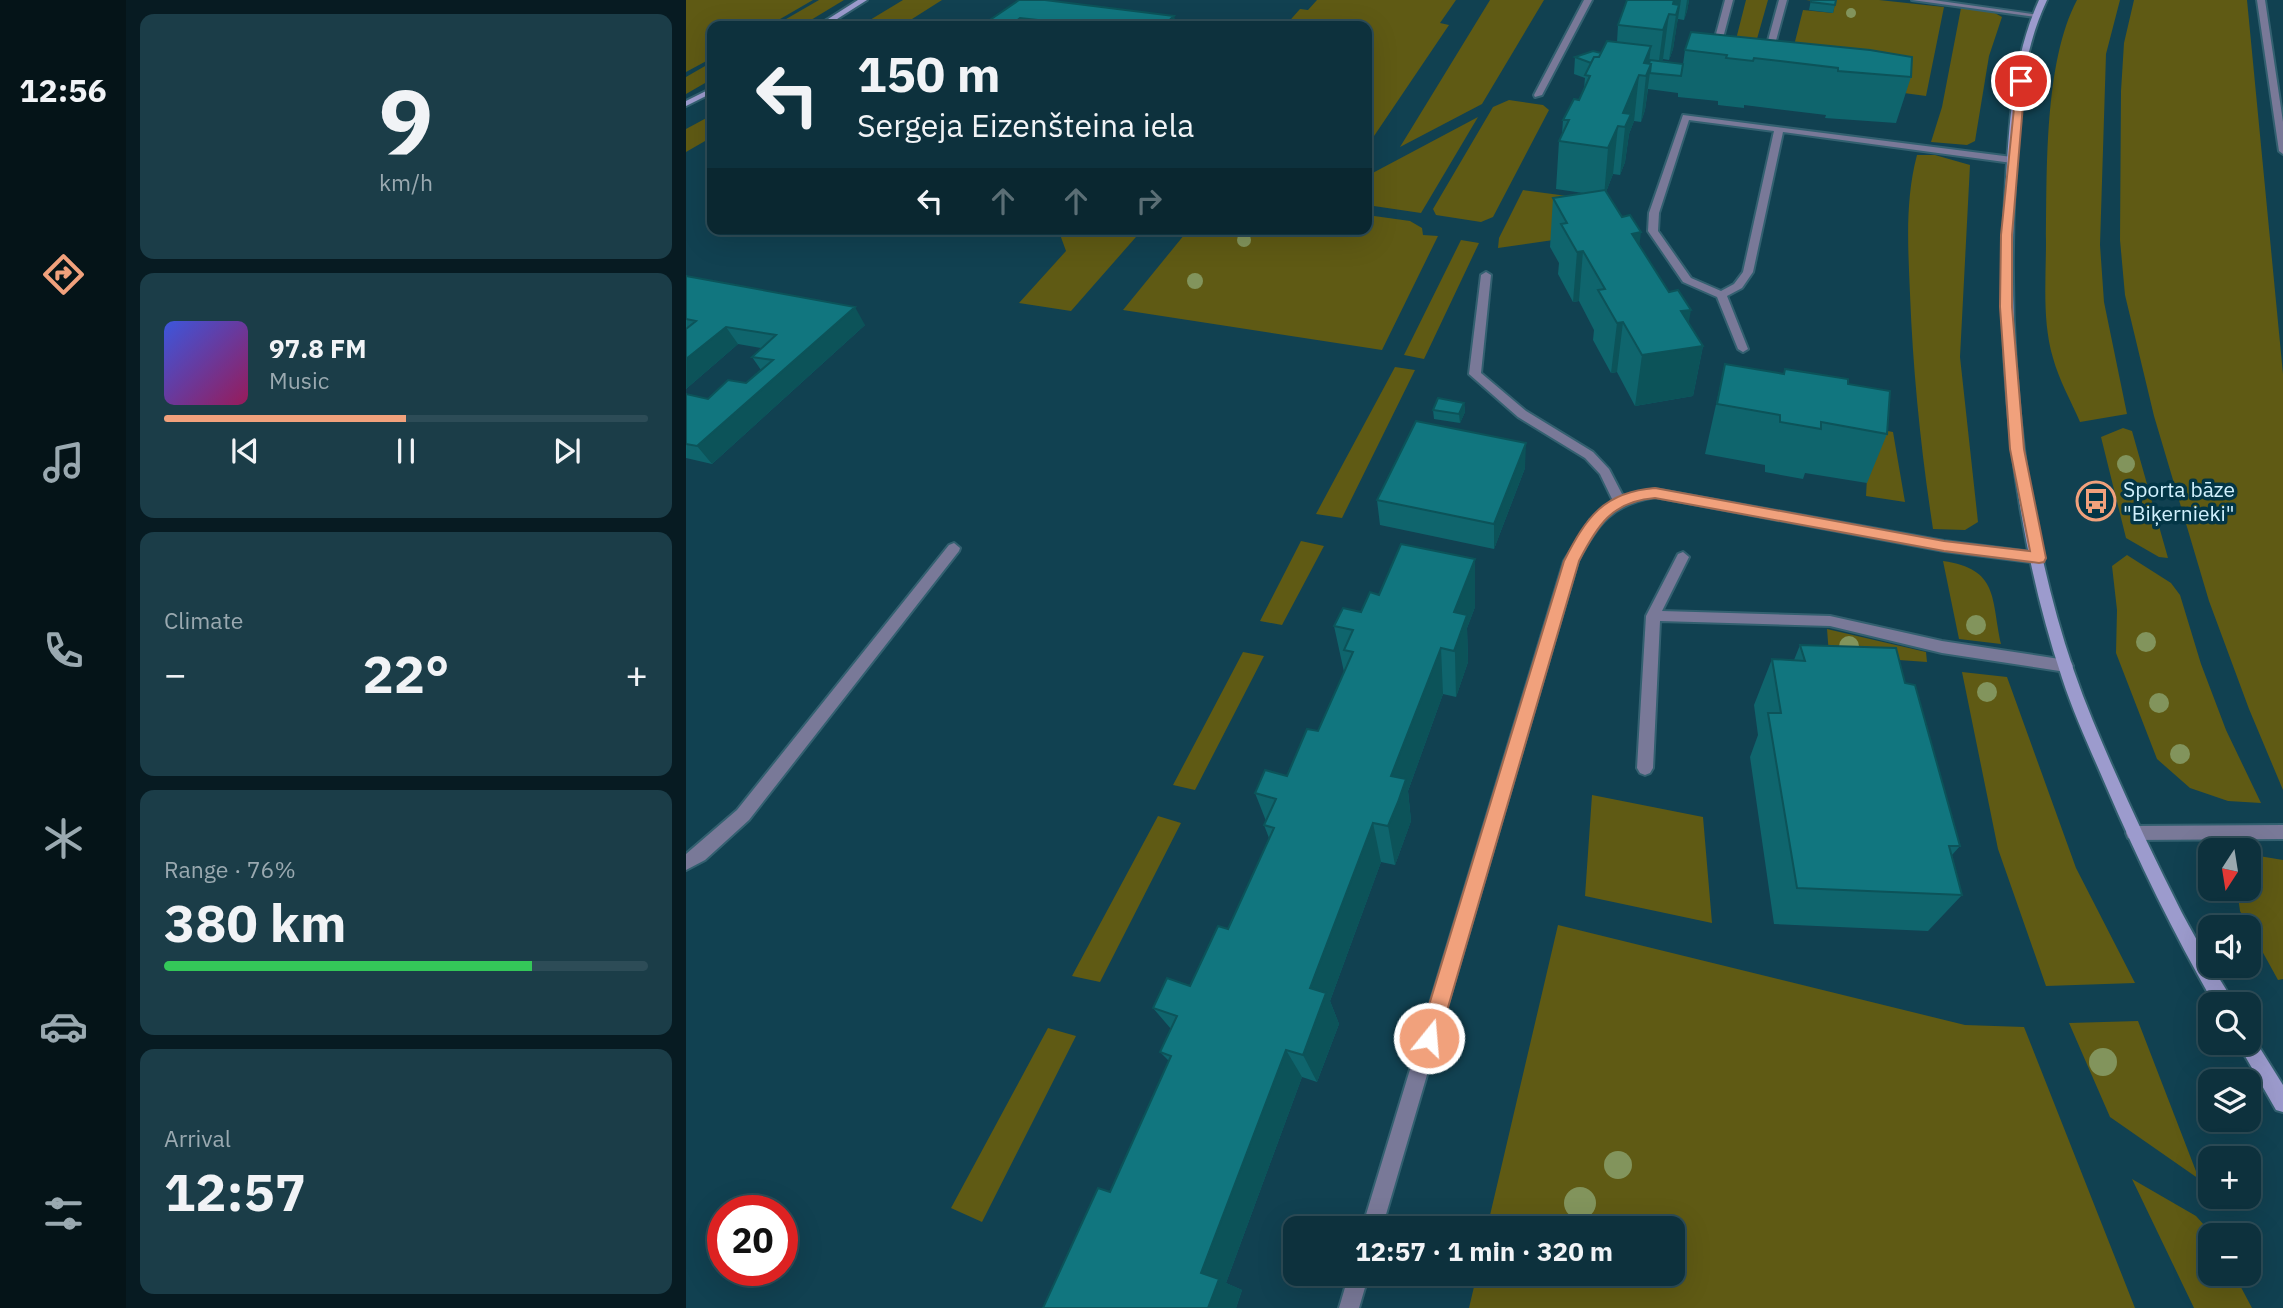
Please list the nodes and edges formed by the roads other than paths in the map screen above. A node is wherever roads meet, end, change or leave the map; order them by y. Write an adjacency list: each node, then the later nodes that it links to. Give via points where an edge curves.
1 (863, 0): 10 (street)
2 (1588, 0): 16 (lane)
3 (1729, 0): 11 (lane, via 1714,56)
4 (1783, 0): 12 (lane)
5 (1916, 0): 8 (lane)
6 (2043, 0): 9 (street)
7 (2261, 0): 13 (lane)
8 (1970, 3): 9 (lane)
9 (2035, 15): 20 (street, via 2024,55)
10 (829, 21)
11 (1718, 63)
12 (1761, 66)
13 (2271, 69): 14 (lane); 19 (lane)
14 (2283, 71)
15 (707, 93): 17 (street)
16 (1538, 95)
17 (686, 104)
18 (1779, 129): 20 (lane); 22 (lane, via 1748,272 1738,286); 22 (lane, via 1686,117 1654,213 1653,231 1687,280)
19 (2283, 151)
20 (2012, 160): 27 (street, via 2006,235 2009,373 2017,449)
21 (1486, 275): 24 (lane, via 1475,374 1522,414 1588,455 1605,472)
22 (1721, 295): 23 (lane)
23 (1743, 349)
24 (1619, 501): 27 (lane, via 1655,493 1944,546); 37 (lane, via 1589,527 1571,561)
25 (954, 548): 33 (lane, via 743,814)
26 (1683, 558): 28 (lane)
27 (2039, 558): 29 (street)
28 (1653, 616): 29 (lane, via 1830,621 1942,647); 30 (lane)
29 (2066, 666): 32 (street)
30 (1645, 768)
31 (2283, 832): 32 (lane)
32 (2134, 833): 34 (street)
33 (686, 862)
34 (2218, 992)
35 (2254, 1055): 36 (street)
36 (2283, 1103)
37 (1376, 1216)
38 (1355, 1286): 39 (lane)
39 (1349, 1308)

